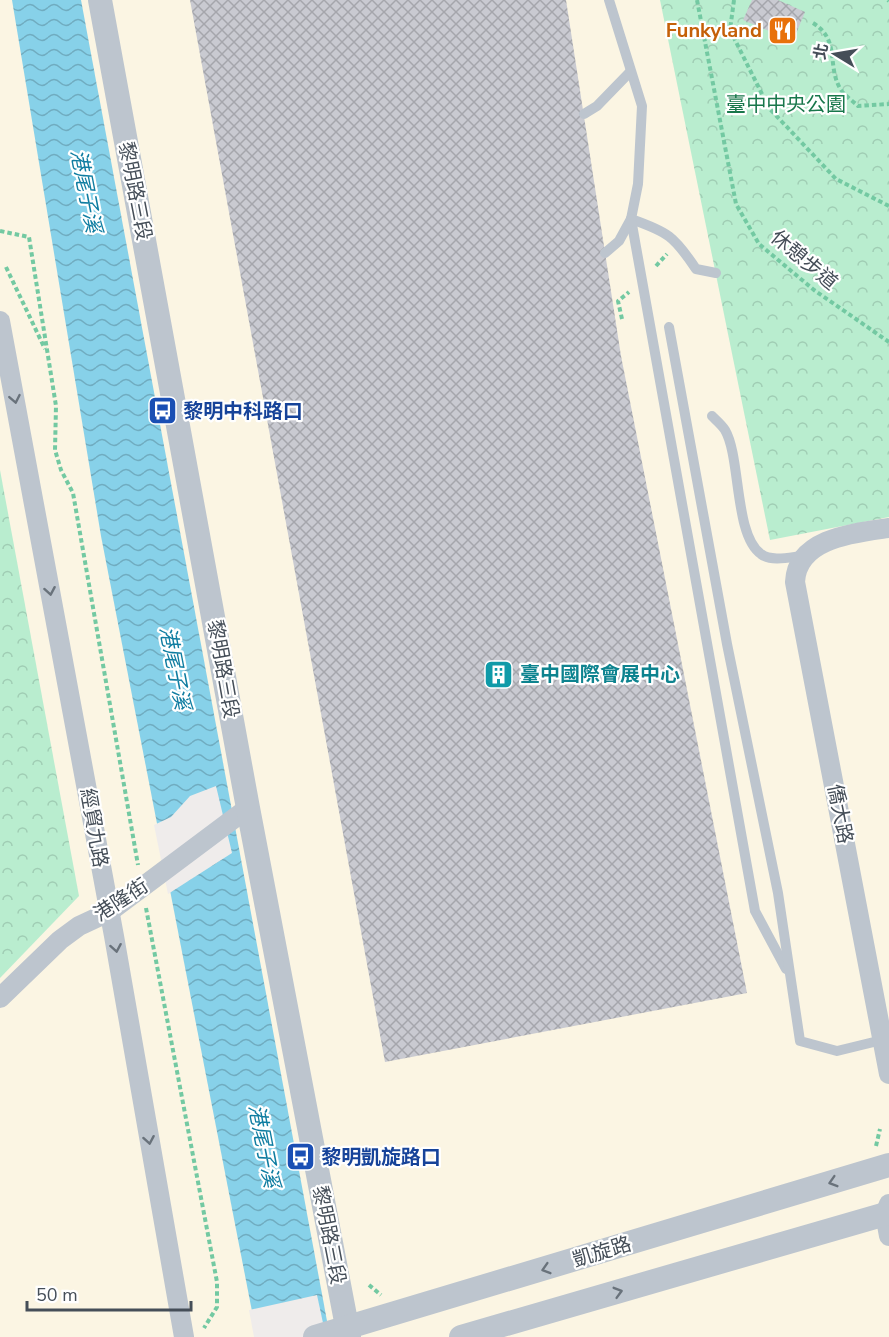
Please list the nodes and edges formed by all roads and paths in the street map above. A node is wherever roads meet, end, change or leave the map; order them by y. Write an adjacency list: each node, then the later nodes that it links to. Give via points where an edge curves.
1 (100, 0): 22 (street, 黎明路三段)
2 (609, 0): 6 (lane)
3 (697, 0): 17 (path, 休憩步道, via 736,204 759,244 814,290)
4 (734, 0): 9 (path, via 730,30 769,108 836,179)
5 (813, 23): 7 (path, via 824,30 831,44 841,89 858,106)
6 (630, 72): 8 (lane); 10 (lane, via 642,106 638,184)
7 (889, 104)
8 (584, 114)
9 (889, 206)
10 (631, 219): 12 (lane, via 619,241); 14 (lane, via 661,230 677,241 696,269); 26 (lane, via 755,912)
11 (0, 231): 18 (path, via 29,237)
12 (605, 253)
13 (6, 267): 18 (path)
14 (716, 273)
15 (0, 321): 25 (street, 經貿九路, one-way to 25)
16 (669, 327): 26 (lane, via 778,893)
17 (889, 342)
18 (48, 356): 23 (path, via 56,406 55,450 73,493)
19 (712, 416): 21 (lane, via 726,431 743,520 752,542 760,554 770,558)
20 (889, 528): 21 (street, via 822,544)
21 (802, 556): 28 (street, 僑大路, via 795,582)
22 (242, 812): 25 (street, 港隆街); 33 (street, 黎明路三段)
23 (139, 871)
24 (146, 906): 32 (path, via 217,1282 217,1307)
25 (110, 912): 27 (street, 港隆街, via 60,940); 32 (street, 經貿九路, one-way to 32)
26 (790, 977): 28 (lane, via 800,1041 837,1051)
27 (0, 998)
28 (882, 1040): 29 (street, 僑大路)
29 (889, 1074)
30 (889, 1165): 33 (street, 凱旋路, one-way to 33)
31 (888, 1217): 34 (street, one-way to 31)
32 (193, 1334)
33 (337, 1334)
34 (461, 1337)

